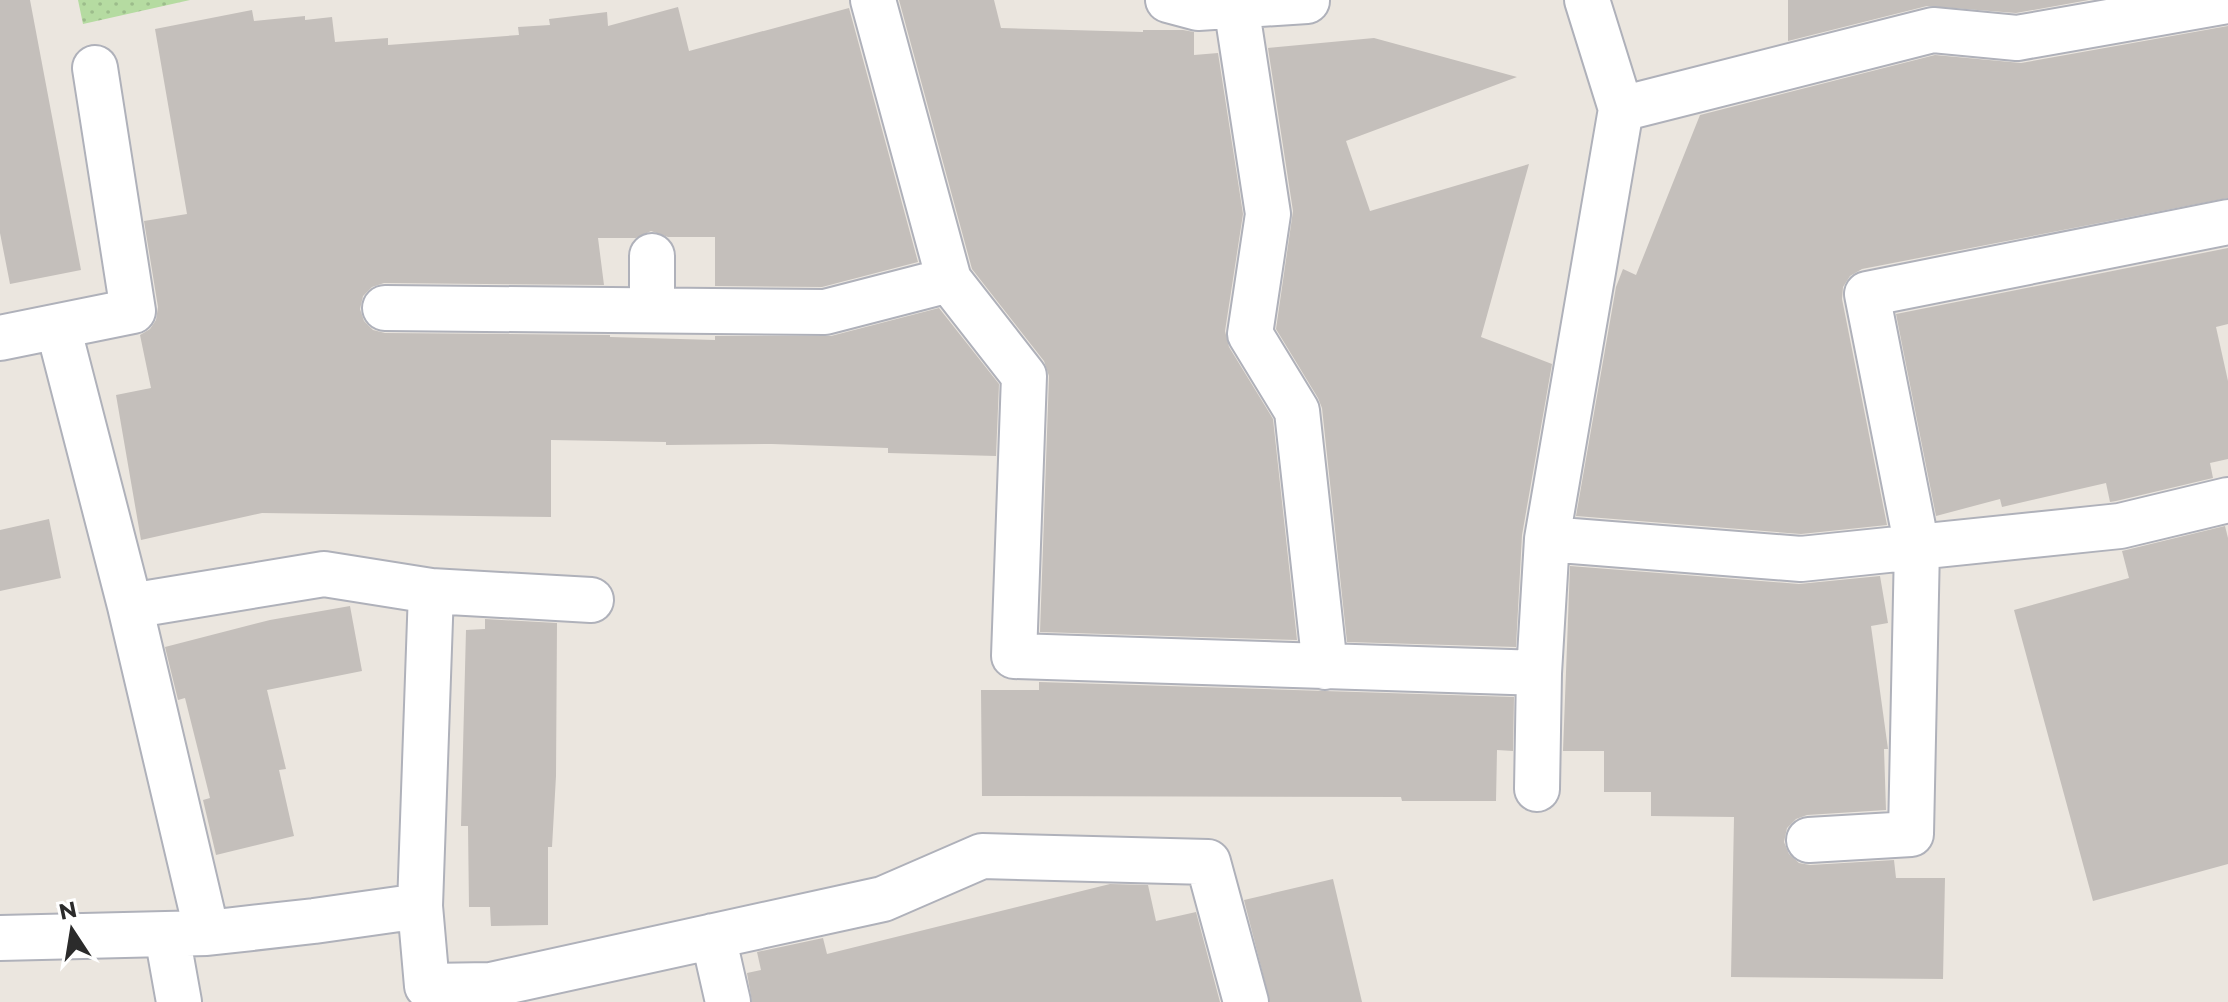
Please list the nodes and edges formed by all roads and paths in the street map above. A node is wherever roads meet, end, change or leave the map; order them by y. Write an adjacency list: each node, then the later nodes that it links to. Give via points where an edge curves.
1 (873, 0): 11 (street)
2 (1168, 0): 6 (street, via 1198,8)
3 (1587, 0): 8 (street)
4 (1307, 1): 6 (street)
5 (2228, 1): 8 (street, via 2017,38 1933,30)
6 (1236, 5): 22 (street, via 1268,214 1250,334 1297,411)
7 (95, 68): 14 (street, via 133,311)
8 (1621, 109): 17 (street)
9 (2228, 222): 18 (street, via 1867,294)
10 (652, 256): 13 (street)
11 (949, 280): 13 (street, via 825,312); 22 (street, via 1024,376 1014,656)
12 (385, 308): 13 (street)
13 (652, 310)
14 (58, 327): 15 (street); 21 (street)
15 (0, 338)
16 (2228, 500): 18 (street, via 2120,526)
17 (1547, 539): 18 (street, via 1801,559); 23 (street)
18 (1917, 547): 25 (street, via 1911,834)
19 (431, 591): 20 (street); 21 (street, via 324,574); 26 (street)
20 (591, 600)
21 (130, 606): 27 (street)
22 (1325, 667): 23 (street)
23 (1539, 673): 24 (street)
24 (1537, 789)
25 (1809, 840)
26 (420, 906): 27 (street); 28 (street, via 427,986 491,985)
27 (187, 934): 29 (street); 30 (street)
28 (713, 936): 31 (street); 32 (street, via 883,899 982,856 1208,862)
29 (0, 938)
30 (179, 1002)
31 (728, 1002)
32 (1246, 1002)

